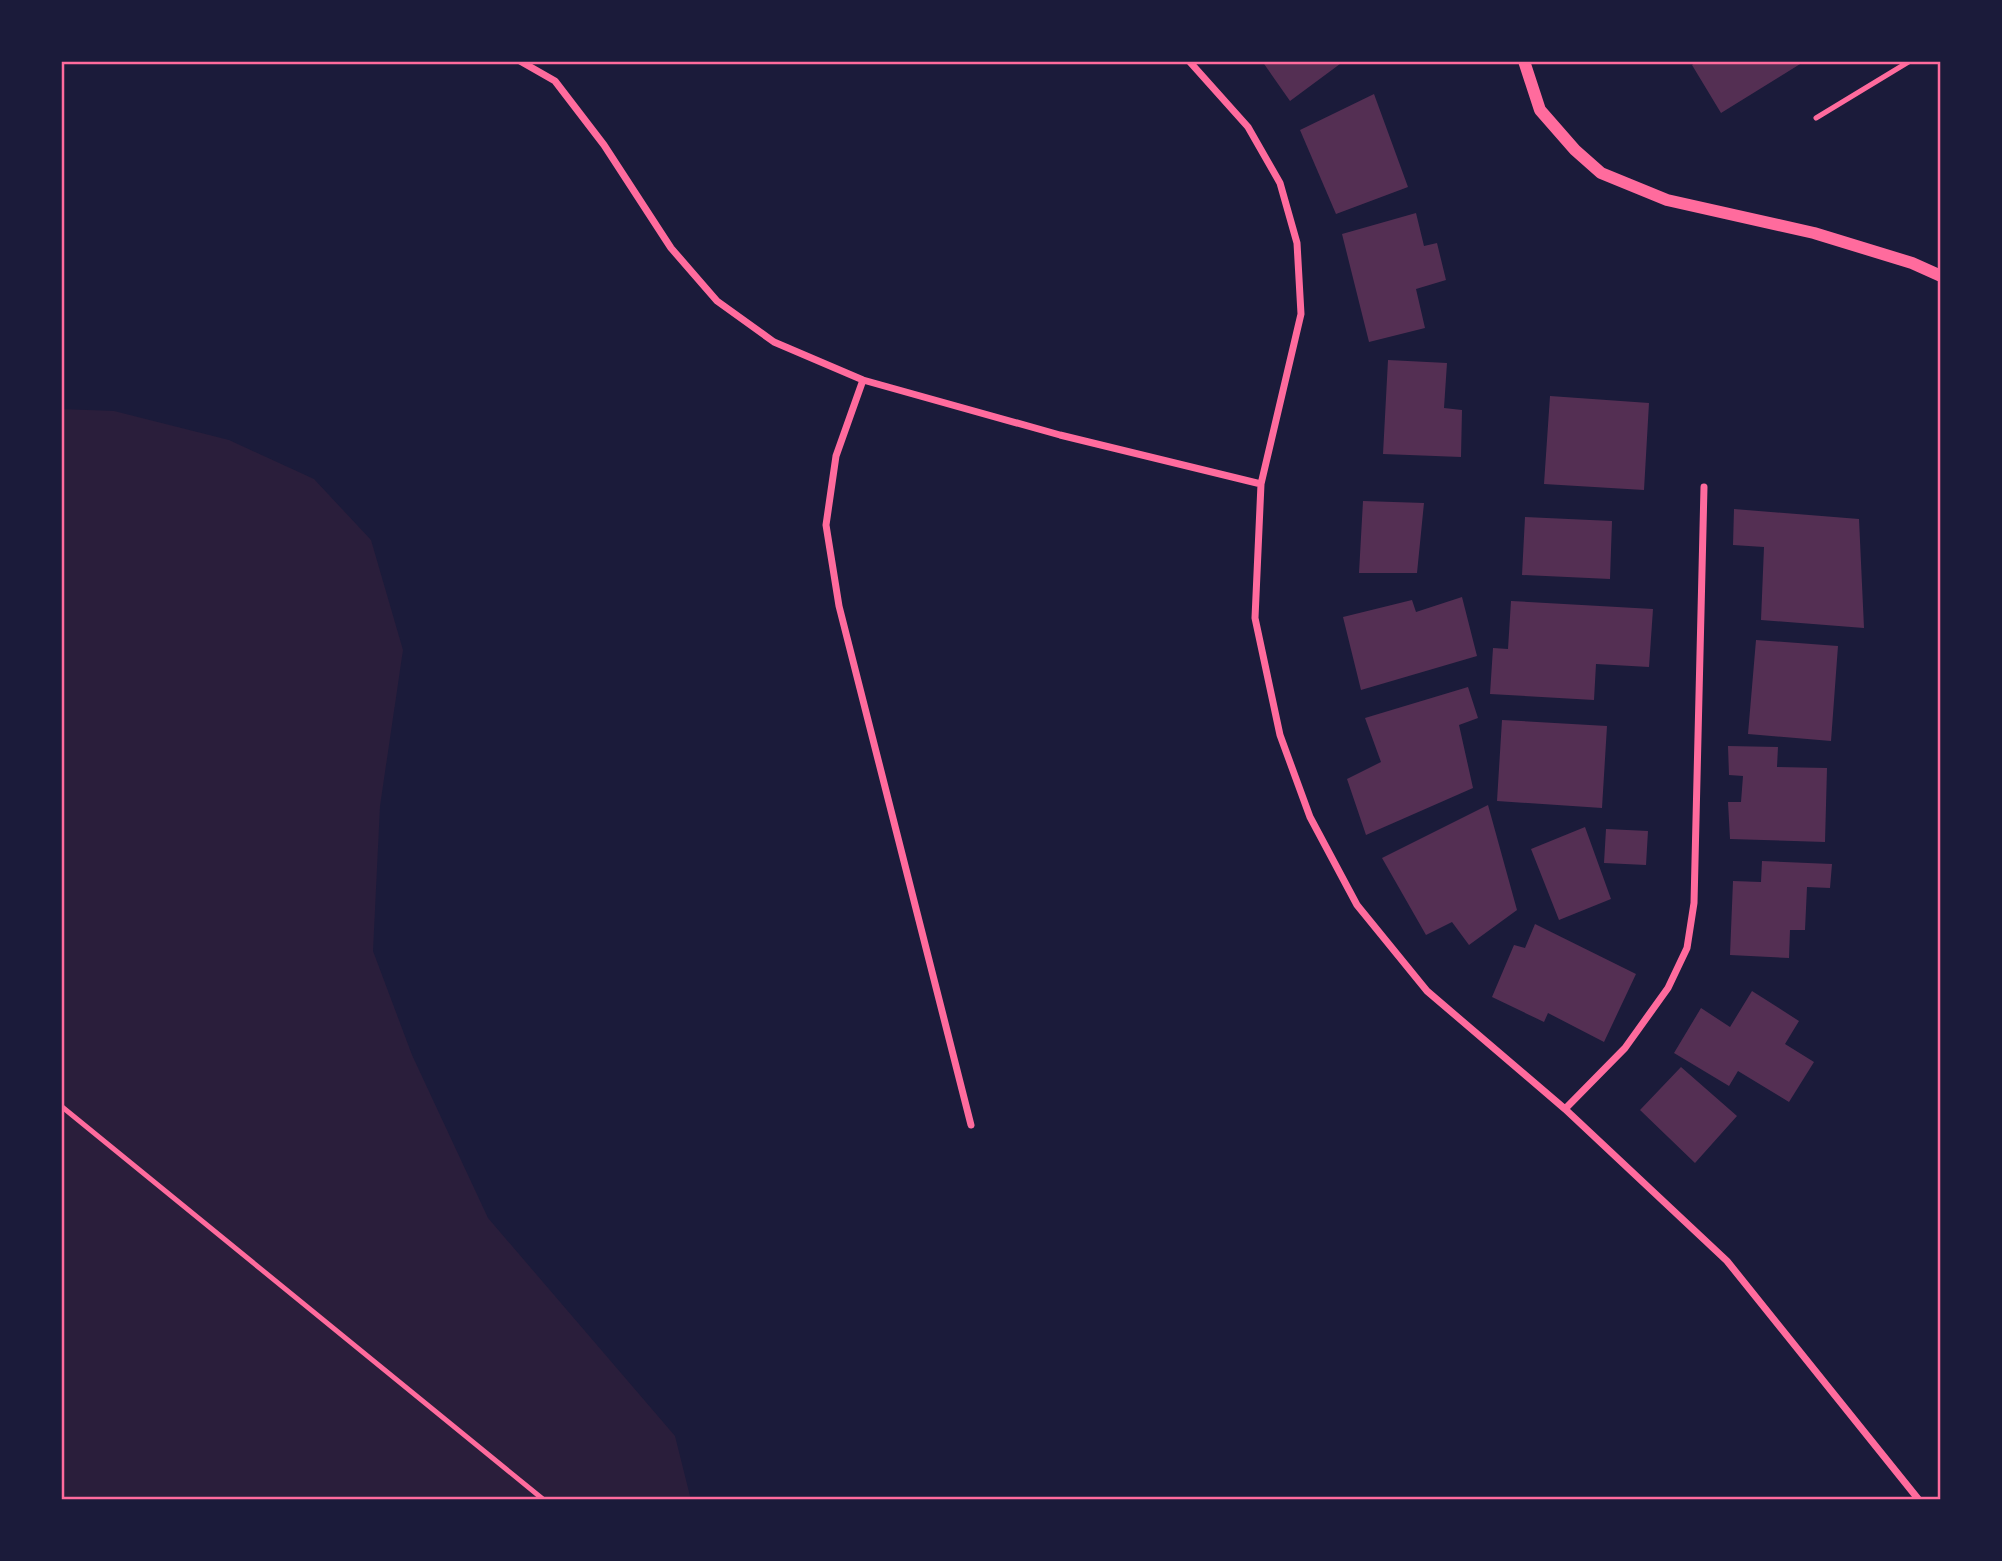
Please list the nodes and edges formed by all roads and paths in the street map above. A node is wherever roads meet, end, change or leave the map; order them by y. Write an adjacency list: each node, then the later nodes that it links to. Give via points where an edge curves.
1 (520, 61): 7 (street, via 555,81 604,145 671,248 718,301 774,342)
2 (1189, 61): 8 (street, via 1248,127 1280,183 1297,243 1301,314)
3 (1524, 61): 6 (street, via 1540,110 1601,173 1667,200 1814,233 1912,262)
4 (1910, 61): 5 (lane)
5 (1816, 118)
6 (1941, 276)
7 (863, 380): 8 (street); 12 (street, via 836,456 826,525 839,606)
8 (1261, 485): 11 (street, via 1255,618 1280,735 1310,817 1357,905 1427,991)
9 (1704, 487): 11 (street, via 1694,903 1687,948 1668,988 1625,1048)
10 (61, 1106): 13 (lane)
11 (1564, 1110): 14 (street, via 1727,1261)
12 (971, 1125)
13 (544, 1500)
14 (1919, 1500)

